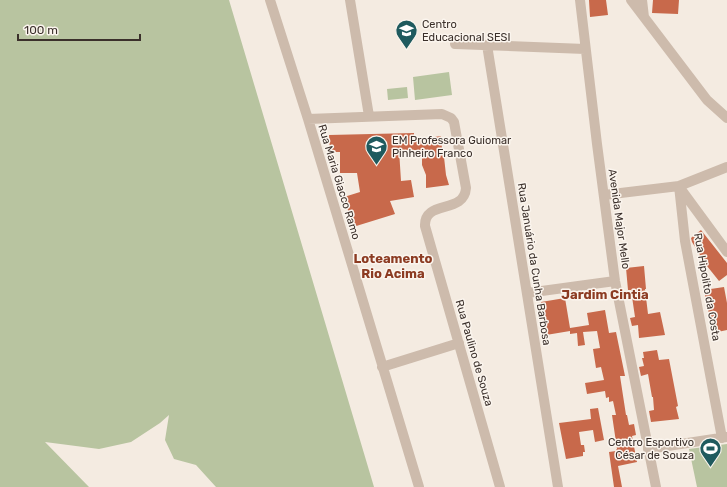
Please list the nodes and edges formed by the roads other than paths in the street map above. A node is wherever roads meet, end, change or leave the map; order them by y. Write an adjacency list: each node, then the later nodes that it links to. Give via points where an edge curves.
1 (270, 0): 13 (street, Rua Maria Giacco Ramo)
2 (350, 0): 11 (street)
3 (580, 0): 9 (street, Avenida Major Mello)
4 (631, 0): 6 (street)
5 (642, 0): 6 (street)
6 (644, 17): 12 (street, via 707,100)
7 (455, 44): 8 (street)
8 (487, 45): 9 (street); 19 (street, Rua Januário da Cunha Barbosa)
9 (585, 49): 16 (street, Avenida Major Mello)
10 (727, 114): 12 (street)
11 (369, 116): 13 (street); 20 (street, Rua Paulino de Souza, via 442,114 452,118 454,122 466,194 458,202 429,213 425,218 425,226)
12 (727, 118)
13 (308, 119): 21 (street, Rua Maria Giacco Ramo)
14 (727, 167): 15 (street)
15 (679, 186): 16 (street); 17 (street); 22 (street, Rua Hipolito da Costa, via 686,241)
16 (604, 195): 18 (street, Avenida Major Mello)
17 (727, 252)
18 (615, 281): 19 (street); 23 (street, Avenida Major Mello)
19 (527, 293): 27 (street, Rua Januário da Cunha Barbosa)
20 (459, 343): 21 (street); 26 (street, Rua Paulino de Souza)
21 (382, 367): 25 (street, Rua Maria Giacco Ramo)
22 (724, 437): 23 (street)
23 (648, 448): 24 (street, Avenida Major Mello)
24 (655, 486)
25 (419, 487)
26 (500, 487)
27 (558, 487)

